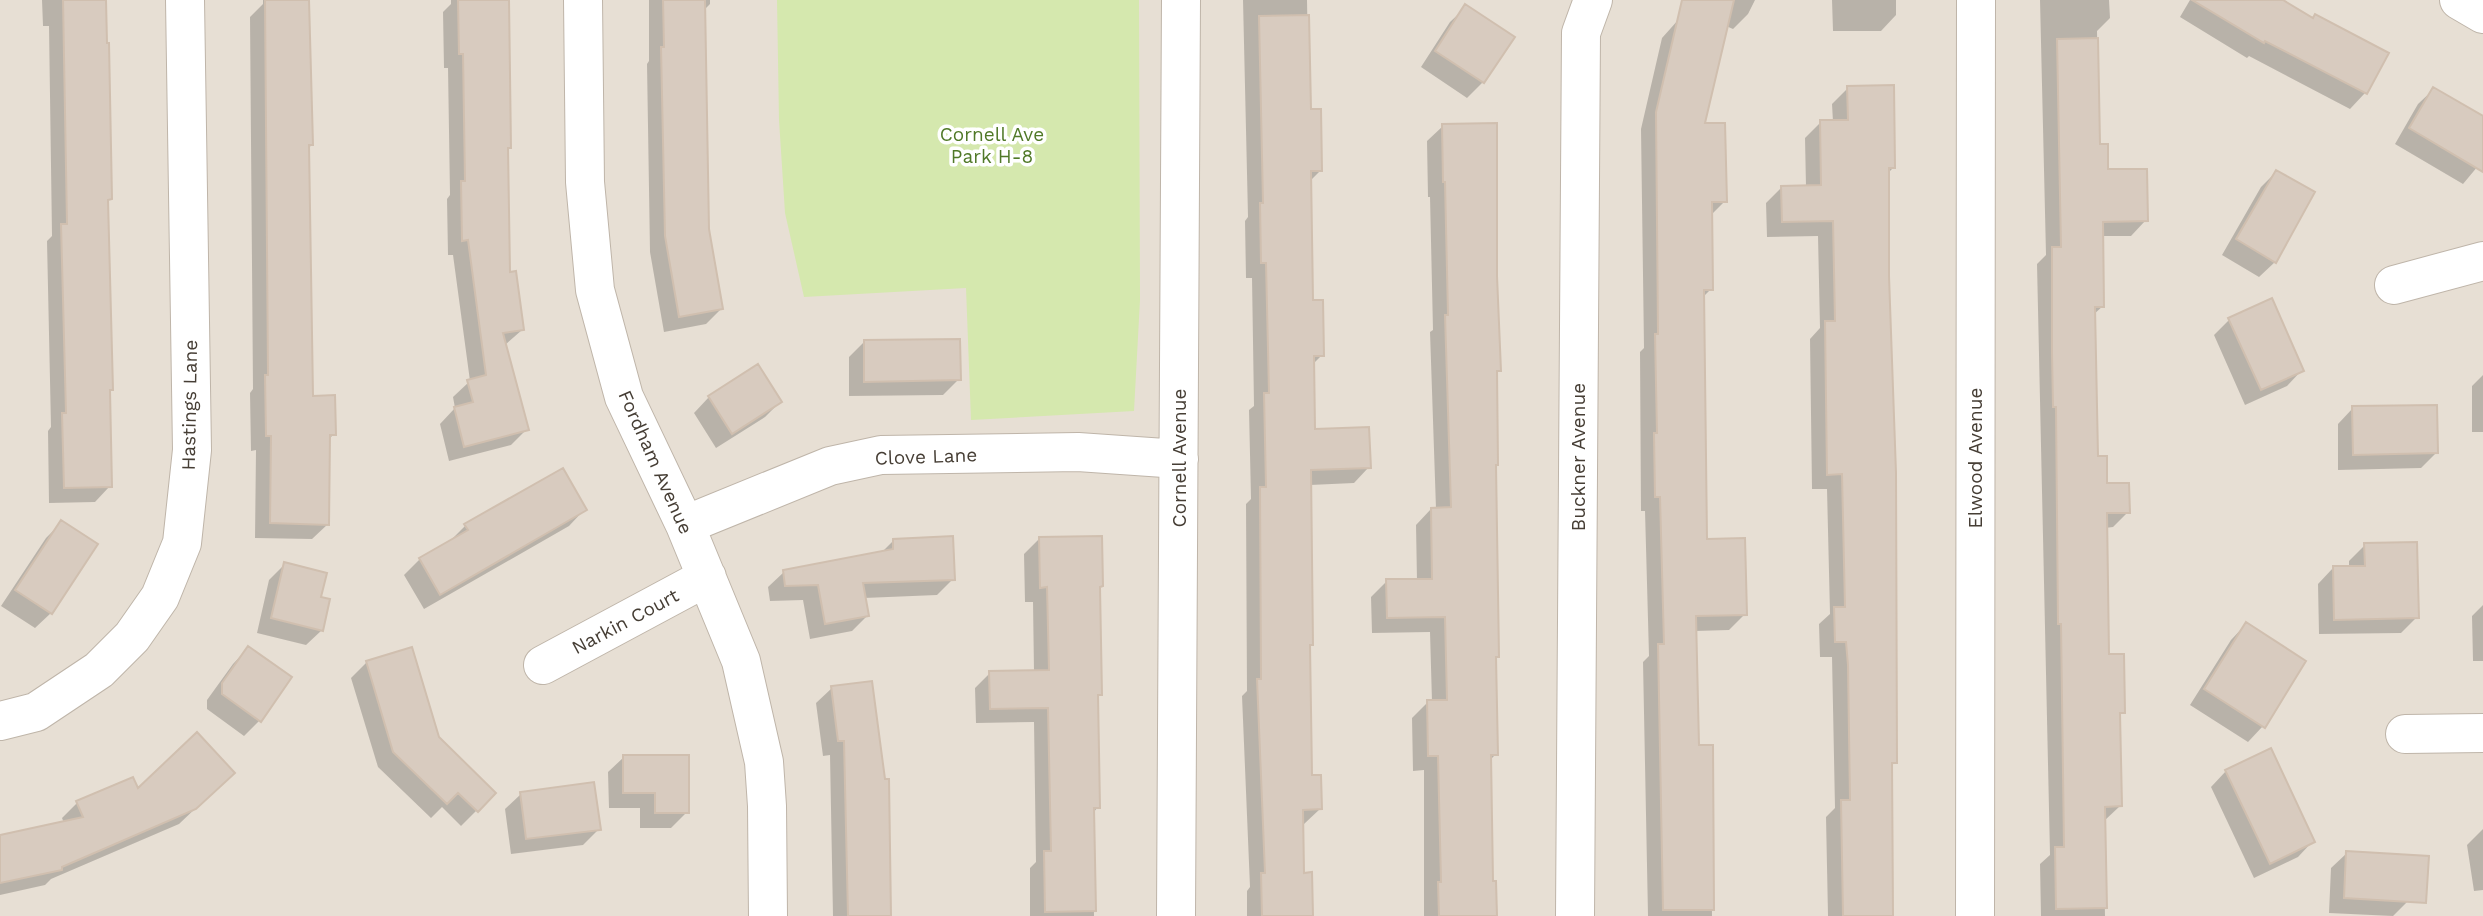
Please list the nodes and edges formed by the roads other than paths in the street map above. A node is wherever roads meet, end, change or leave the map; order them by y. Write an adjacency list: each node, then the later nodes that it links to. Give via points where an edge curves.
1 (185, 0): 14 (street, Hastings Lane, via 192,450 182,543 160,597 132,637 99,670 36,712)
2 (583, 0): 11 (street, Fordham Avenue, via 585,181 596,290 624,397)
3 (1181, 0): 10 (street, Cornell Avenue)
4 (1593, 0): 19 (street, Buckner Avenue, via 1581,33)
5 (1976, 0): 20 (street, Elwood Avenue)
6 (2459, 0): 7 (street)
7 (2483, 14)
8 (2483, 261): 9 (street)
9 (2394, 285)
10 (1179, 460): 11 (street, Clove Lane, via 1078,452 881,455 830,467); 18 (street, Cornell Avenue)
11 (685, 525): 12 (street, Fordham Avenue)
12 (707, 577): 13 (street, Narkin Court); 17 (street, Fordham Avenue, via 741,661 764,762)
13 (543, 665)
14 (0, 721)
15 (2483, 733): 16 (street)
16 (2405, 734)
17 (768, 916)
18 (1176, 916)
19 (1576, 916)
20 (1975, 916)

